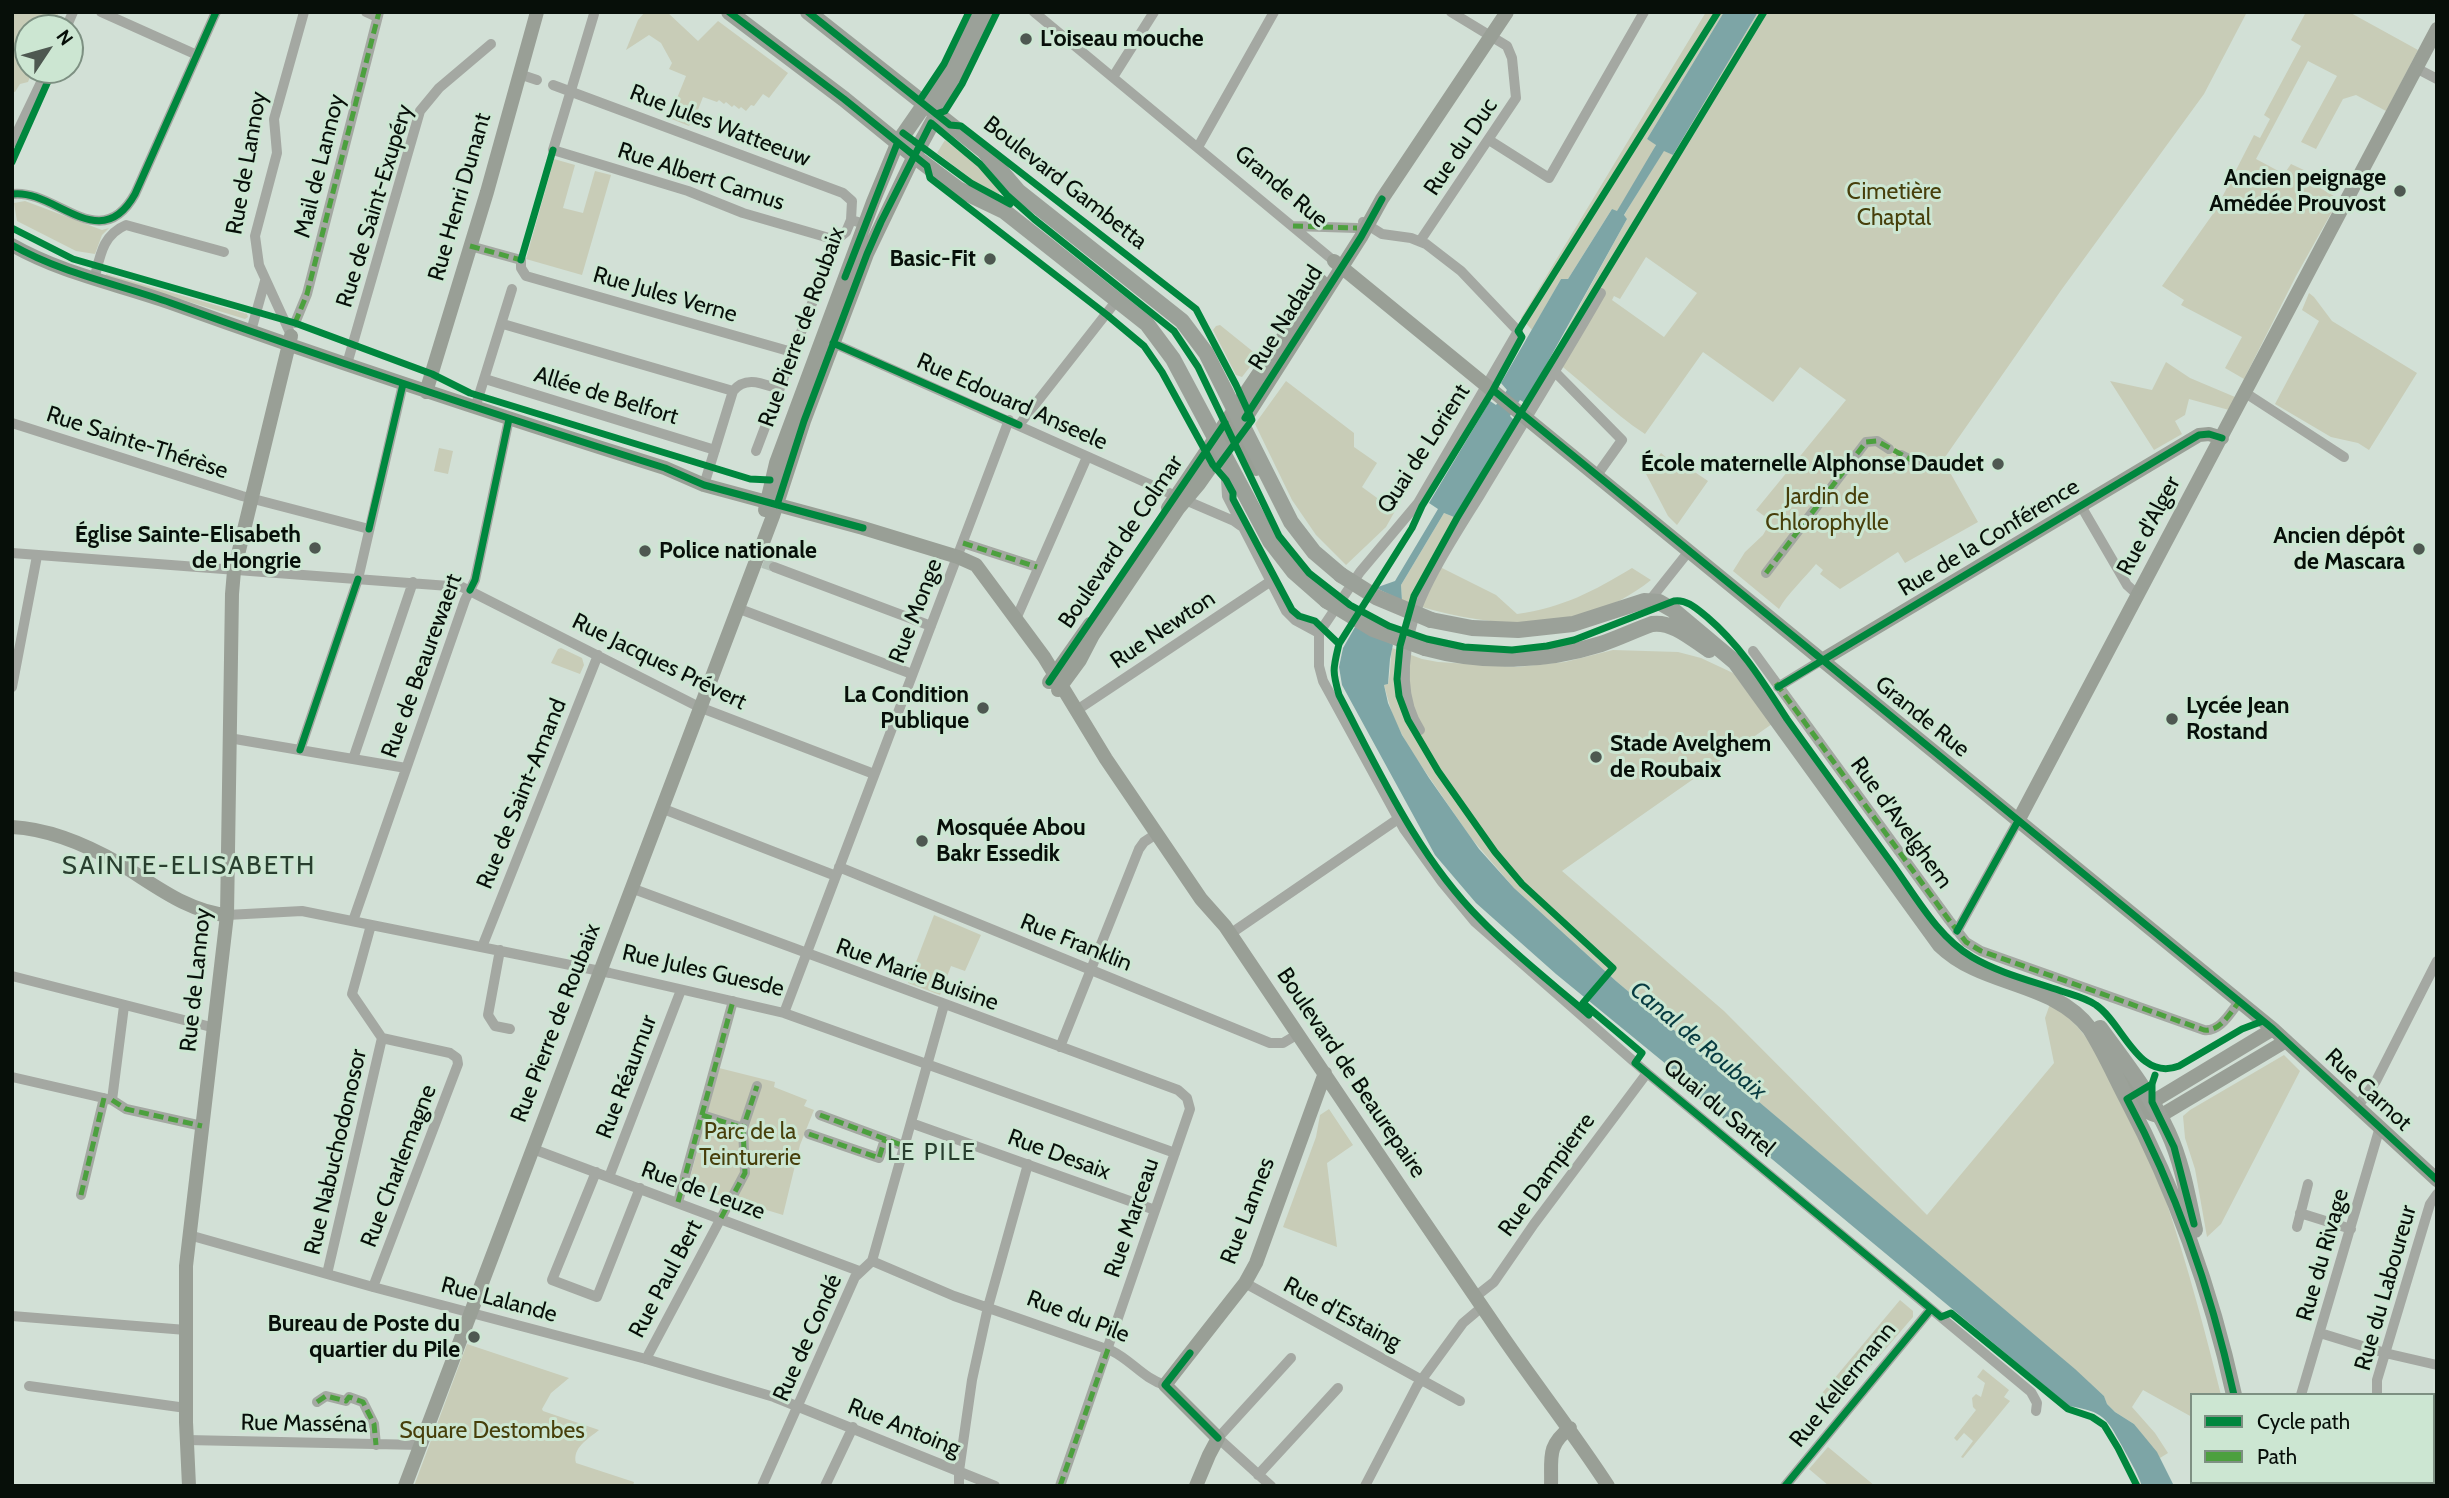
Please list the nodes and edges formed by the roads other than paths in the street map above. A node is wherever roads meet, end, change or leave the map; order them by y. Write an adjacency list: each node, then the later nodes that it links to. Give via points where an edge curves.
1 (100, 12): 21 (street)
2 (216, 12): 21 (street)
3 (304, 12): 47 (street, Rue de Lannoy, via 274,119 277,153 255,236)
4 (366, 12): 17 (street, Mail de Lannoy)
5 (729, 12): 33 (main road, Boulevard Gambetta)
6 (808, 12): 30 (main road, Boulevard Gambetta)
7 (976, 12): 30 (main road)
8 (990, 12): 30 (main road, via 962,70)
9 (1034, 12): 24 (street, Grande Rue)
10 (1154, 12): 24 (street)
11 (1274, 12): 34 (street)
12 (1451, 12): 19 (street)
13 (1507, 12): 19 (main road, Rue Nadaud)
14 (1644, 12): 31 (street, via 1549,178)
15 (537, 13): 23 (main road, Rue Henri Dunant)
16 (594, 14): 29 (street)
17 (378, 15): 53 (street, Mail de Lannoy, via 310,281)
18 (2437, 29): 22 (main road, Rue d'Alger)
19 (1492, 35): 31 (street, Rue du Duc, via 1511,54 1516,98); 38 (main road, Rue Nadaud)
20 (491, 44): 56 (street, Rue de Saint-Exupéry, via 439,88 421,111)
21 (197, 55): 36 (street, via 135,194 122,210 93,221 24,194)
22 (2416, 68): 25 (street); 64 (main road, Rue d'Alger)
23 (519, 74): 26 (street); 43 (main road, Rue Henri Dunant)
24 (1113, 77): 34 (street, Grande Rue)
25 (2437, 79)
26 (537, 80)
27 (40, 84): 32 (street)
28 (553, 85): 29 (street, Rue Jules Watteeuw)
29 (571, 91): 37 (street, Rue Jules Watteeuw, via 844,193 852,201); 40 (street, Rue Albert Camus, via 554,150)
30 (930, 109): 33 (main road, Rue Pierre de Roubaix); 35 (main road); 71 (main road, Boulevard Gambetta, via 985,151 1018,191 1182,321 1206,353)
31 (1489, 140): 41 (street, Rue du Duc)
32 (12, 143)
33 (897, 144): 35 (main road, Boulevard Gambetta); 37 (main road, Rue Pierre de Roubaix)
34 (1198, 147): 39 (street, Grande Rue)
35 (914, 156): 50 (main road, Boulevard Gambetta, via 958,189 1004,211); 54 (main road, Rue Pierre de Roubaix, via 873,238)
36 (12, 194)
37 (858, 222): 40 (street); 84 (main road, Rue Pierre de Roubaix, via 775,463)
38 (1362, 225): 39 (street); 41 (street, via 1385,235); 45 (main road, Rue Nadaud)
39 (1293, 226): 45 (street, Grande Rue)
40 (836, 240): 55 (street)
41 (1420, 241): 60 (street, Quai de Lorient, via 1461,271 1518,331)
42 (12, 245): 46 (main road, via 54,267)
43 (470, 246): 55 (street, Rue Jules Verne, via 521,260 526,276); 63 (main road, Rue Henri Dunant)
44 (224, 252): 46 (street, via 126,225 106,240)
45 (1338, 264): 60 (main road, Grande Rue); 71 (main road, Rue Nadaud)
46 (94, 280): 51 (main road)
47 (265, 281): 51 (street); 53 (street, Rue de Lannoy)
48 (512, 289): 52 (street)
49 (1601, 293): 57 (street)
50 (1117, 300): 70 (street); 71 (main road, Boulevard Gambetta, via 1163,343)
51 (253, 322): 53 (main road)
52 (503, 324): 58 (street); 62 (street)
53 (291, 334): 56 (main road); 83 (main road, Rue de Lannoy)
54 (833, 343): 68 (street, Rue Edouard Anseele); 84 (main road, Rue Pierre de Roubaix)
55 (792, 352): 61 (street)
56 (348, 360): 59 (main road); 63 (main road, via 420,382)
57 (1556, 373): 66 (street); 80 (street, via 1622,440)
58 (485, 379): 65 (street); 74 (street, Allée de Belfort)
59 (403, 384): 63 (main road); 87 (street)
60 (1487, 386): 66 (main road, Grande Rue); 106 (street, Quai de Lorient, via 1418,503 1360,572)
61 (779, 389): 62 (street, via 751,381); 75 (street)
62 (733, 391): 74 (street)
63 (431, 392): 65 (main road, Boulevard de Beaurepaire)
64 (2244, 392): 72 (main road, Rue d'Alger); 78 (street)
65 (475, 408): 67 (main road, Boulevard de Beaurepaire)
66 (1526, 418): 80 (main road, Grande Rue); 117 (street, via 1414,616 1405,657 1406,695)
67 (509, 419): 81 (main road, Boulevard de Beaurepaire); 100 (street, Rue de Beaurewaert)
68 (1009, 420): 70 (street, Rue Edouard Anseele); 88 (street, Rue Monge)
69 (12, 423): 83 (street, Rue Sainte-Thérèse)
70 (1019, 425): 77 (street, Rue Edouard Anseele)
71 (1227, 434): 82 (main road, Boulevard de Colmar); 86 (street, Boulevard Gambetta, via 1226,493); 102 (main road, Boulevard Gambetta, bridge, via 1314,552 1376,597 1431,620 1485,629 1542,629); 111 (main road, Boulevard Gambetta, bridge, via 1275,549 1304,583 1373,629 1425,648 1482,658 1535,658 1588,648 1656,623 1669,625 1728,662)
72 (2222, 438): 85 (main road, Rue de la Conférence, via 2199,435); 101 (main road, Rue d'Alger)
73 (1889, 449): 95 (street, via 1877,441 1866,442)
74 (715, 450): 81 (street)
75 (756, 451)
76 (1901, 455): 79 (street)
77 (1087, 457): 82 (street, Rue Edouard Anseele); 93 (street)
78 (2344, 457)
79 (1924, 467)
80 (1597, 475): 89 (main road, Grande Rue)
81 (705, 482): 84 (main road, Boulevard de Beaurepaire)
82 (1180, 498): 86 (street); 112 (main road, Boulevard de Colmar, via 1084,654)
83 (251, 499): 87 (street, Rue Sainte-Thérèse); 94 (main road, Rue de Lannoy)
84 (773, 499): 88 (main road, Boulevard de Beaurepaire, via 863,528); 96 (main road, Rue Pierre de Roubaix); 96 (main road, Rue Pierre de Roubaix, via 759,562)
85 (2081, 506): 101 (street); 109 (main road, Rue de la Conférence)
86 (1243, 527): 98 (street, Boulevard Gambetta)
87 (369, 529): 97 (street)
88 (960, 550): 93 (street); 104 (main road, Boulevard de Beaurepaire, via 980,568); 105 (street, Rue Monge)
89 (1689, 551): 102 (street); 109 (main road, Grande Rue)
90 (12, 553): 91 (street, Rue Jacques Prévert)
91 (37, 556): 94 (street, Rue Jacques Prévert); 113 (street)
92 (774, 567): 105 (street)
93 (1037, 567): 104 (street)
94 (234, 571): 97 (street, Rue Jacques Prévert); 118 (main road, Rue de Lannoy)
95 (1766, 573)
96 (749, 576): 103 (main road, Rue Pierre de Roubaix)
97 (358, 579): 99 (street, Rue Jacques Prévert); 119 (street)
98 (1271, 581): 106 (street, Boulevard Gambetta, via 1288,615); 116 (street, Rue Newton)
99 (413, 582): 100 (street, Rue Jacques Prévert); 120 (street)
100 (470, 590): 108 (street, Rue Jacques Prévert); 121 (street, Rue de Beaurewaert)
101 (2138, 595): 126 (main road, Rue d'Alger)
102 (1650, 600): 111 (main road, via 1680,614 1727,654)
103 (737, 608): 110 (street); 115 (main road, Rue Pierre de Roubaix)
104 (1016, 619): 112 (main road, Boulevard de Beaurepaire, via 1025,642)
105 (930, 626): 110 (street, Rue Monge)
106 (1319, 633): 125 (street, Quai du Sartel, via 1323,681)
107 (1753, 651): 114 (street, Rue d'Avelghem)
108 (598, 655): 115 (street, Rue Jacques Prévert); 136 (street, Rue de Saint-Amand)
109 (1822, 660): 114 (street, Rue de la Conférence); 126 (main road, Grande Rue)
110 (912, 674): 122 (street, Rue Monge)
111 (1747, 680): 144 (main road, via 1940,945 1971,968)
112 (1055, 683): 116 (main road, Boulevard de Beaurepaire); 123 (main road, Boulevard de Beaurepaire)
113 (12, 687)
114 (1778, 687): 134 (street, Rue d'Avelghem)
115 (699, 707): 122 (street, Rue Jacques Prévert); 124 (main road, Rue Pierre de Roubaix)
116 (1077, 710): 123 (main road, Boulevard de Beaurepaire)
117 (1420, 730)
118 (229, 738): 119 (street); 131 (main road, Rue de Lannoy)
119 (300, 750): 120 (street)
120 (353, 759): 121 (street)
121 (406, 768): 132 (street, Rue de Beaurewaert)
122 (874, 774): 129 (street, Rue Monge)
123 (1138, 807): 128 (main road, Boulevard de Beaurepaire)
124 (661, 808): 129 (street, Rue Franklin); 130 (main road, Rue Pierre de Roubaix)
125 (1398, 820): 135 (street); 161 (street, Quai du Sartel, via 1475,922)
126 (2018, 821): 134 (street, Rue d'Alger); 146 (main road, Grande Rue)
127 (12, 827): 131 (main road, Rue Jules Guesde, via 54,834 108,858 197,908)
128 (1156, 834): 135 (main road, Boulevard de Beaurepaire); 140 (street, via 1139,849)
129 (837, 872): 138 (street, Rue Monge); 140 (street, Rue Franklin)
130 (631, 888): 138 (street, Rue Marie Buisine); 141 (main road, Rue Pierre de Roubaix)
131 (227, 915): 132 (street, Rue Jules Guesde, via 296,910); 152 (main road, Rue de Lannoy)
132 (352, 921): 133 (street, Rue Jules Guesde)
133 (371, 925): 136 (street, Rue Jules Guesde); 155 (street, Rue Nabuchodonosor, via 352,993)
134 (1957, 931): 146 (street, Rue d'Avelghem, via 1981,951 2204,1030 2218,1027)
135 (1230, 934): 154 (main road, Boulevard de Beaurepaire)
136 (482, 947): 137 (street, Rue Jules Guesde)
137 (500, 950): 141 (street, Rue Jules Guesde); 153 (street, via 489,1018 498,1027)
138 (806, 954): 147 (street, Rue Marie Buisine); 150 (street, Rue Monge)
139 (2437, 961): 166 (street, via 2376,1081)
140 (1091, 970): 154 (street, Rue Franklin, via 1270,1042 1283,1042); 157 (street)
141 (599, 971): 143 (street, Rue Jules Guesde); 178 (main road, Rue Pierre de Roubaix)
142 (12, 976): 148 (street)
143 (681, 990): 145 (street, Rue Jules Guesde); 182 (street, Rue Réaumur)
144 (2042, 994): 149 (main road); 167 (main road, via 2067,1001 2089,1015)
145 (733, 1001): 150 (street, Rue Jules Guesde); 168 (street)
146 (2239, 1002): 151 (main road, Grande Rue)
147 (944, 1005): 157 (street, Rue Marie Buisine); 159 (street, Rue de Condé)
148 (124, 1006): 152 (street); 164 (street)
149 (2068, 1006): 167 (main road, via 2093,1027); 172 (main road, via 2090,1028)
150 (784, 1013): 159 (street, Rue Jules Guesde)
151 (2268, 1026): 156 (main road, Grande Rue); 167 (main road)
152 (215, 1028): 171 (main road, Rue de Lannoy)
153 (510, 1028)
154 (1298, 1034): 160 (main road, Boulevard de Beaurepaire)
155 (382, 1038): 197 (street, Rue Nabuchodonosor); 199 (street, Rue Charlemagne, via 450,1053 457,1058 457,1068)
156 (2286, 1041): 158 (main road, Grande Rue); 167 (main road)
157 (1060, 1047): 165 (street, Rue Marie Buisine, via 1180,1091)
158 (2304, 1056): 166 (main road, Rue Carnot)
159 (927, 1065): 170 (street, Rue de Condé); 179 (street, Rue Jules Guesde)
160 (1325, 1073): 198 (main road, Rue Lannes); 201 (main road, Boulevard de Beaurepaire)
161 (1647, 1073): 201 (street, Rue Dampierre); 203 (street, Quai du Sartel)
162 (12, 1077): 164 (street)
163 (757, 1086): 174 (street)
164 (108, 1099): 171 (street, via 126,1109); 187 (street)
165 (1189, 1100): 179 (street, Rue Marceau)
166 (2358, 1106): 173 (main road, Rue Carnot)
167 (2152, 1110): 172 (main road); 200 (main road, via 2180,1163)
168 (702, 1115): 174 (street); 188 (street)
169 (820, 1115): 176 (street)
170 (911, 1123): 177 (street, Rue de Condé); 180 (street, Rue Desaix)
171 (202, 1126): 194 (main road, Rue de Lannoy)
172 (2142, 1127): 200 (main road, via 2171,1188)
173 (2380, 1127): 183 (main road, Rue Carnot); 193 (street, Rue du Rivage)
174 (743, 1128): 191 (street, Rue Paul Bert, via 745,1173)
175 (810, 1134): 176 (street, via 879,1158)
176 (885, 1139): 177 (street)
177 (904, 1146): 195 (street, Rue de Condé)
178 (533, 1149): 181 (street, Rue de Leuze); 204 (main road, Rue Pierre de Roubaix)
179 (1175, 1153): 189 (street, Rue Marceau)
180 (1028, 1164): 189 (street, Rue Desaix); 202 (street)
181 (596, 1172): 182 (street, Rue de Leuze); 185 (street, via 552,1280 597,1297)
182 (609, 1177): 185 (street, Rue de Leuze)
183 (2437, 1180)
184 (2308, 1184): 190 (street)
185 (640, 1188): 188 (street, Rue de Leuze)
186 (2437, 1194): 209 (street, Rue du Laboureur, via 2430,1204)
187 (81, 1195)
188 (678, 1202): 191 (street, Rue de Leuze)
189 (1155, 1210): 208 (street, Rue Marceau)
190 (2300, 1213): 192 (street); 193 (street)
191 (721, 1218): 196 (street, Rue de Leuze); 211 (street, Rue Paul Bert)
192 (2297, 1227)
193 (2351, 1229): 207 (street, Rue du Rivage)
194 (189, 1235): 197 (street, Rue Lalande); 206 (main road, Rue de Lannoy)
195 (872, 1261): 196 (street, Rue de Condé); 202 (street, Rue du Pile)
196 (859, 1272): 222 (street, Rue de Condé)
197 (327, 1274): 199 (street, Rue Lalande)
198 (1245, 1283): 213 (street, Rue d'Estaing); 215 (main road, Rue Lannes)
199 (373, 1287): 204 (street, Rue Lalande)
200 (2208, 1293): 217 (main road)
201 (1478, 1302): 213 (street, Rue Dampierre); 226 (main road, Boulevard de Beaurepaire, via 1543,1405)
202 (988, 1307): 208 (street, Rue du Pile); 231 (street)
203 (1931, 1309): 224 (street, Quai du Sartel, via 2034,1395); 246 (street, Rue Kellermann)
204 (471, 1313): 211 (street, Rue Lalande); 230 (main road, Rue Pierre de Roubaix)
205 (12, 1316): 206 (street)
206 (186, 1330): 223 (main road, Rue de Lannoy)
207 (2320, 1333): 209 (street); 218 (street, Rue du Rivage)
208 (1108, 1349): 215 (street, Rue du Pile); 239 (street, Rue Marceau)
209 (2385, 1353): 212 (street); 219 (street, Rue du Laboureur)
210 (1291, 1358): 227 (street)
211 (646, 1359): 222 (street, Rue Lalande)
212 (2437, 1364)
213 (1421, 1379): 220 (street, Rue d'Estaing); 242 (street, Rue Dampierre)
214 (29, 1385): 223 (street)
215 (1166, 1385): 227 (main road, Rue du Pile)
216 (1339, 1388): 232 (street)
217 (2235, 1393)
218 (2302, 1393)
219 (2377, 1393)
220 (1460, 1401)
221 (317, 1402): 229 (street, via 326,1396 363,1402 374,1424)
222 (799, 1405): 225 (street, Rue Antoing); 233 (street, Rue de Condé)
223 (186, 1408): 228 (main road, Rue de Lannoy)
224 (2036, 1411)
225 (853, 1427): 231 (street, Rue Antoing); 236 (street)
226 (1566, 1431): 243 (main road, via 1552,1449); 244 (main road, Boulevard de Beaurepaire); 245 (main road, Boulevard de Beaurepaire)
227 (1219, 1438): 232 (street, Rue du Pile); 240 (main road)
228 (187, 1440): 229 (street, Rue Masséna); 234 (main road, Rue de Lannoy)
229 (376, 1445): 230 (street, Rue Masséna)
230 (421, 1445): 235 (main road, Rue Pierre de Roubaix)
231 (959, 1471): 237 (street); 238 (street, Rue Antoing)
232 (1258, 1475): 241 (street, Rue du Pile)
233 (763, 1485)
234 (189, 1486)
235 (405, 1486)
236 (825, 1486)
237 (959, 1486)
238 (995, 1486)
239 (1060, 1486)
240 (1196, 1486)
241 (1270, 1486)
242 (1365, 1486)
243 (1551, 1486)
244 (1597, 1486)
245 (1608, 1486)
246 (1785, 1486)

